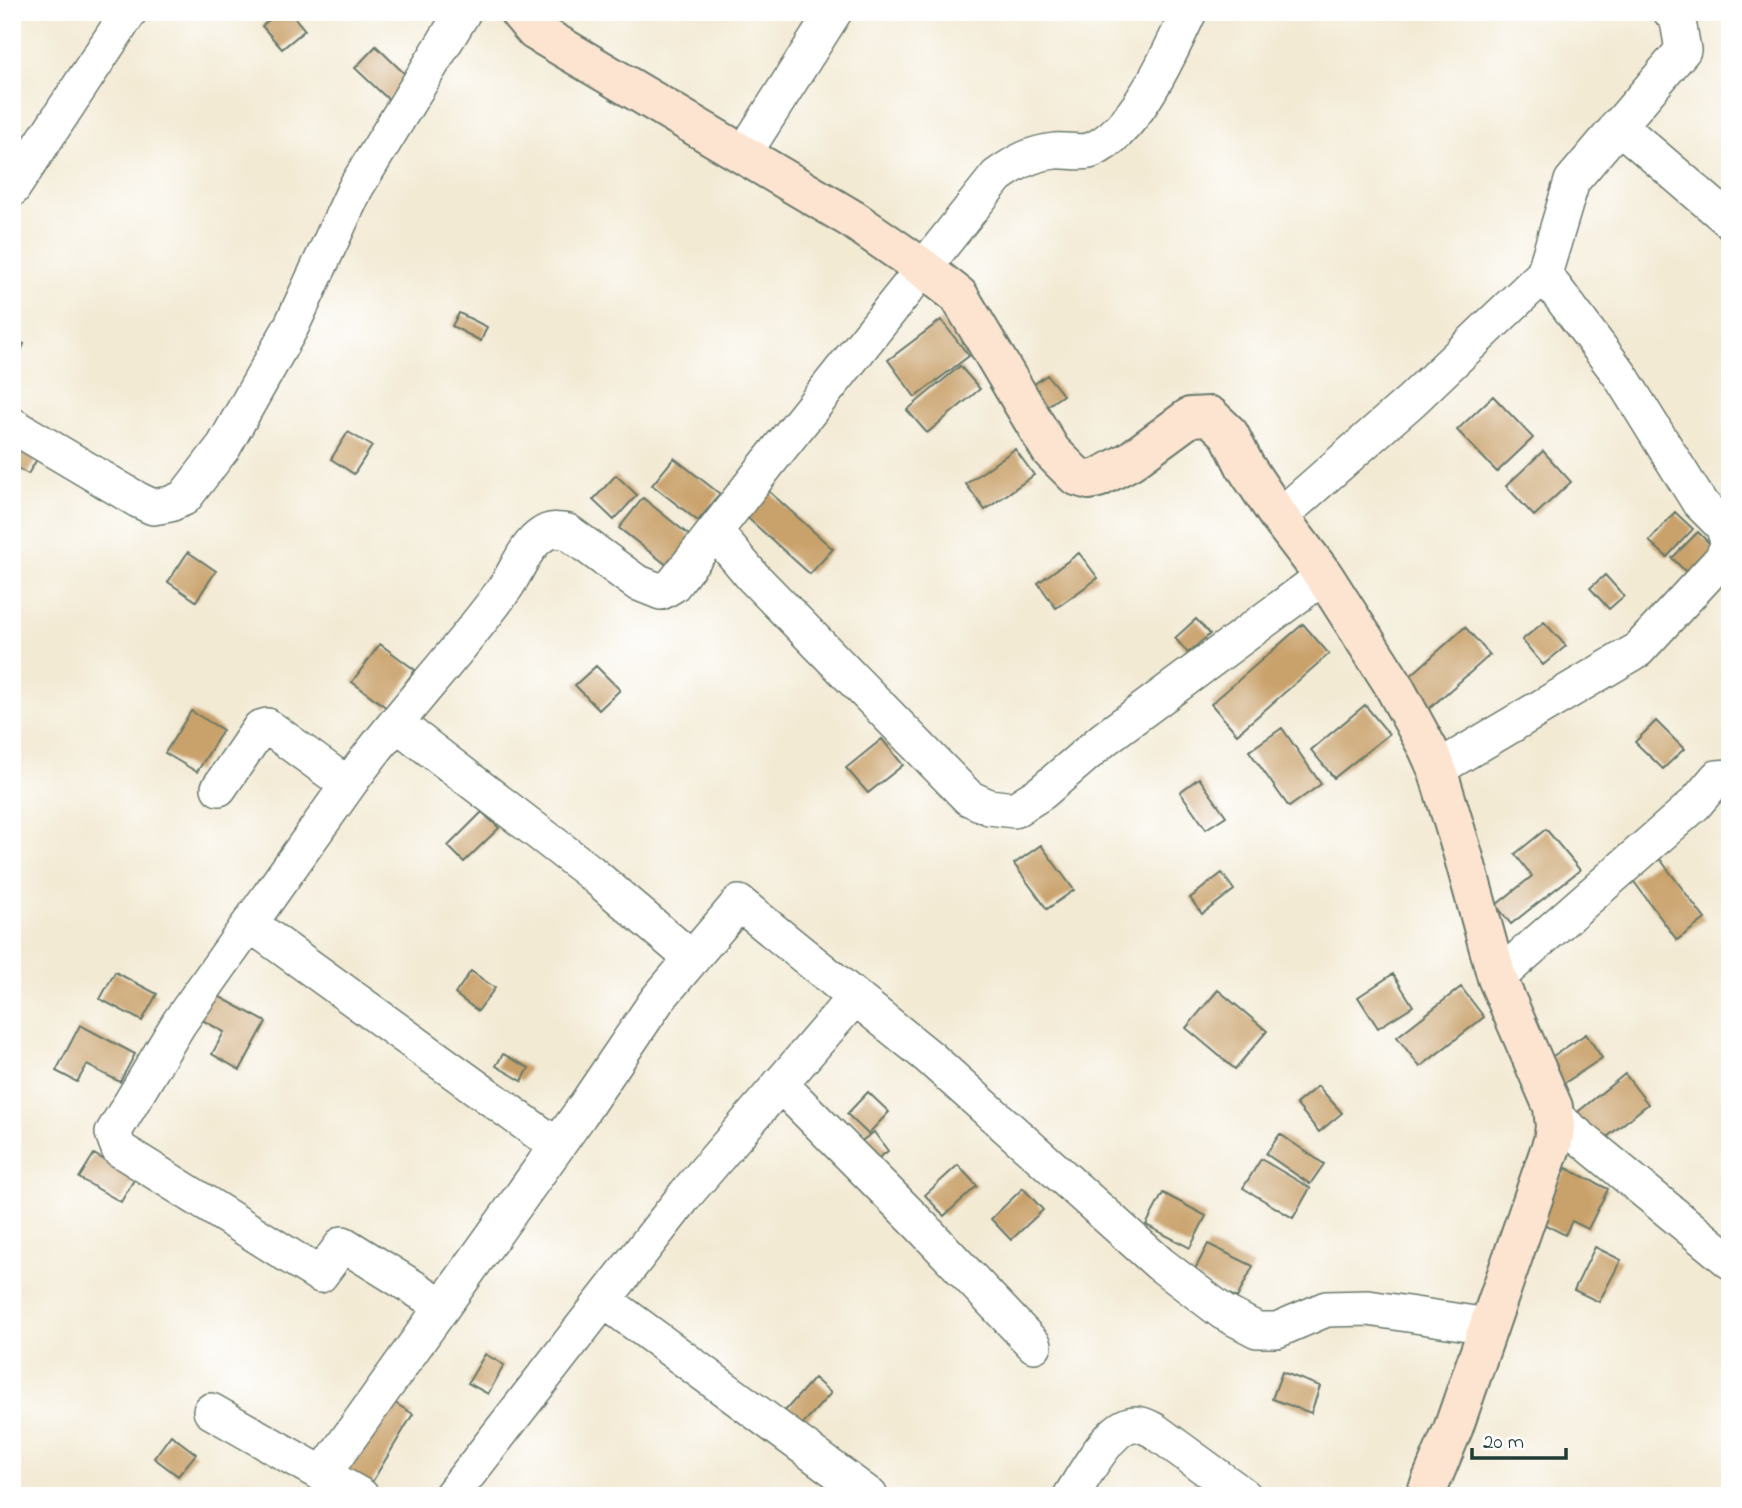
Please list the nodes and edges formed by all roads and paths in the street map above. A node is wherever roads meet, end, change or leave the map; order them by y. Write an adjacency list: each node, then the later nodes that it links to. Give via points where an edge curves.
1 (129, 12): 9 (street)
2 (463, 12): 13 (street, via 356,187 291,327 224,446 184,498 153,507)
3 (520, 12): 8 (street, via 535,31)
4 (834, 12): 8 (street)
5 (1189, 12): 11 (street, via 1149,93 1112,136 1090,151 1025,157 997,176)
6 (1671, 15): 7 (street, via 1683,50)
7 (1618, 125): 10 (street); 12 (street, via 1572,181)
8 (743, 155): 11 (street, via 852,219)
9 (12, 189)
10 (1730, 221)
11 (923, 268): 14 (street, via 959,296 1051,451 1076,475 1098,478 1130,461 1190,417 1210,416 1229,434); 15 (street)
12 (1544, 275): 14 (street); 18 (street, via 1620,375 1699,502 1723,526 1729,544 1722,559 1638,650)
13 (12, 425)
14 (1279, 517): 16 (street)
15 (716, 533): 16 (street, via 753,577 969,798 989,807 1014,810); 17 (street, via 662,592 636,582 568,532 543,534)
16 (1324, 576): 18 (street, via 1391,681)
17 (396, 723): 20 (street); 23 (street, via 590,873)
18 (1437, 769): 24 (street)
19 (1730, 777): 24 (street, via 1717,778 1695,804)
20 (348, 785): 21 (street, via 267,726 260,727); 22 (street)
21 (219, 788)
22 (250, 924): 28 (street); 31 (street, via 179,1023 113,1133 119,1149 320,1275 343,1244)
23 (692, 959): 25 (street, via 739,903); 28 (street, via 657,1000)
24 (1497, 978): 27 (street)
25 (855, 997): 26 (street); 32 (street, via 1160,1264 1223,1312 1257,1330 1277,1330 1326,1310 1368,1308)
26 (780, 1084): 30 (street); 33 (street)
27 (1554, 1116): 29 (street); 32 (street, via 1552,1141)
28 (557, 1146): 31 (street)
29 (1730, 1261)
30 (604, 1300): 38 (street); 39 (street)
31 (443, 1307): 35 (street)
32 (1488, 1326): 41 (street)
33 (1034, 1345)
34 (211, 1411): 35 (street)
35 (323, 1474): 37 (street)
36 (1236, 1494): 40 (street, via 1155,1431 1139,1424 1114,1433)
37 (361, 1496)
38 (451, 1496)
39 (870, 1496)
40 (1071, 1496)
41 (1425, 1496)

